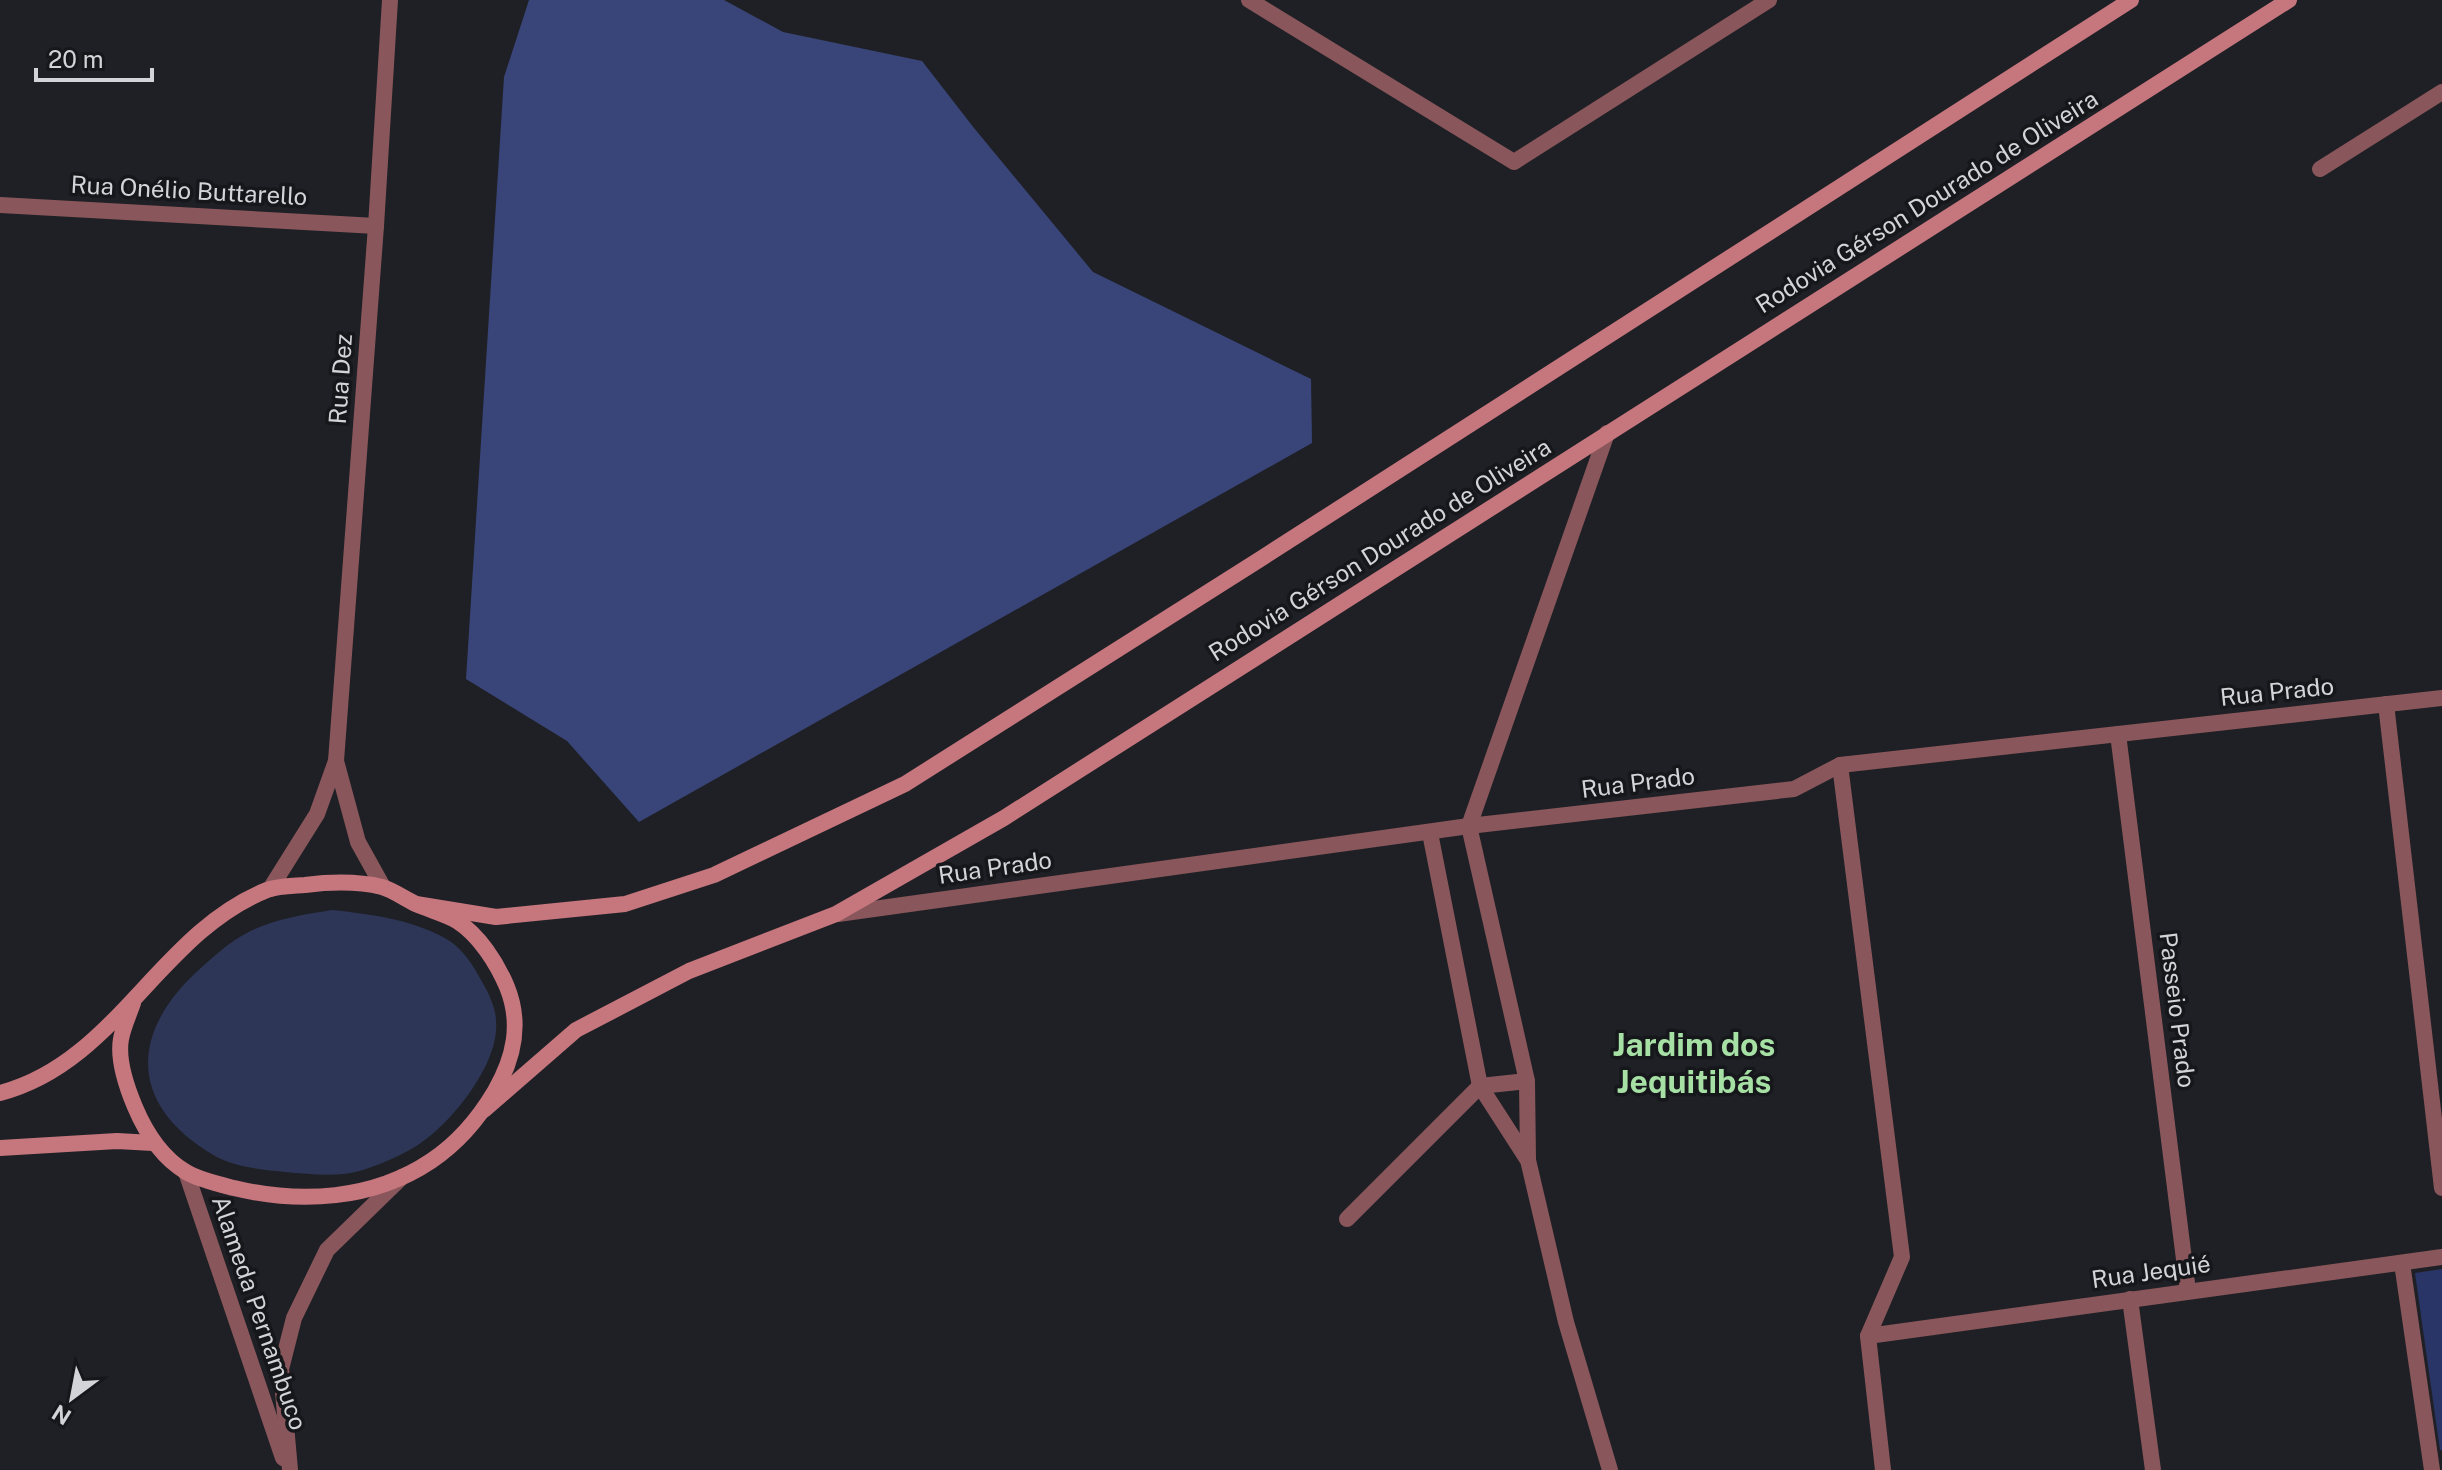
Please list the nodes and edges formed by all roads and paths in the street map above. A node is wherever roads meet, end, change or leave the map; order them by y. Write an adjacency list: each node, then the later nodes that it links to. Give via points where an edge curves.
1 (390, 0): 9 (street, Rua Dez)
2 (1249, 0): 3 (street, via 1514,162)
3 (1769, 0)
4 (2131, 0): 20 (main road, via 905,784 714,875 625,904 496,917)
5 (2289, 0): 10 (main road, Rodovia Gérson Dourado de Oliveira)
6 (2442, 92): 7 (street)
7 (2320, 169)
8 (0, 205): 9 (street, Rua Onélio Buttarello)
9 (376, 226): 14 (street, Rua Dez)
10 (1607, 433): 16 (street); 21 (main road, Rodovia Gérson Dourado de Oliveira, via 1004,818)
11 (2442, 698): 12 (street, Rua Prado)
12 (2386, 704): 13 (street, Rua Prado); 32 (street)
13 (2118, 734): 15 (street, Rua Prado); 36 (street, Passeio Prado)
14 (336, 761): 18 (street, Rua Dez, via 358,842); 19 (street, Rua Dez, via 317,814)
15 (1840, 765): 16 (street, Rua Prado, via 1794,789); 38 (street, via 1902,1257)
16 (1469, 826): 17 (street, Rua Prado); 23 (street)
17 (1430, 833): 21 (street, Rua Prado); 24 (street)
18 (383, 887): 19 (main road, via 331,882); 20 (main road)
19 (270, 889): 22 (main road, via 197,933)
20 (416, 904): 26 (main road, via 458,922 485,948 507,988 516,1024 509,1067)
21 (836, 914): 26 (main road, Rodovia Gérson Dourado de Oliveira, via 689,971 576,1030)
22 (133, 1003): 25 (main road, via 73,1058); 27 (main road, via 120,1041 126,1086)
23 (1527, 1081): 24 (street); 29 (street)
24 (1480, 1086): 29 (street); 33 (street)
25 (0, 1093)
26 (484, 1110): 31 (main road, via 431,1162)
27 (153, 1143): 28 (main road); 30 (main road)
28 (0, 1148)
29 (1528, 1160): 40 (street, via 1566,1322)
30 (186, 1172): 31 (main road, via 264,1196 323,1198 357,1193); 39 (street, Alameda Pernambuco)
31 (404, 1176): 39 (street, Alameda Pernambuco, via 327,1250 294,1318 281,1369)
32 (2442, 1188)
33 (1347, 1219)
34 (2442, 1257): 35 (street, Rua Jequié)
35 (2402, 1263): 36 (street, Rua Jequié); 43 (street)
36 (2188, 1291): 37 (street, Rua Jequié)
37 (2130, 1299): 38 (street, Rua Jequié); 42 (street)
38 (1868, 1336): 41 (street)
39 (289, 1470)
40 (1610, 1470)
41 (1883, 1470)
42 (2153, 1470)
43 (2432, 1470)

